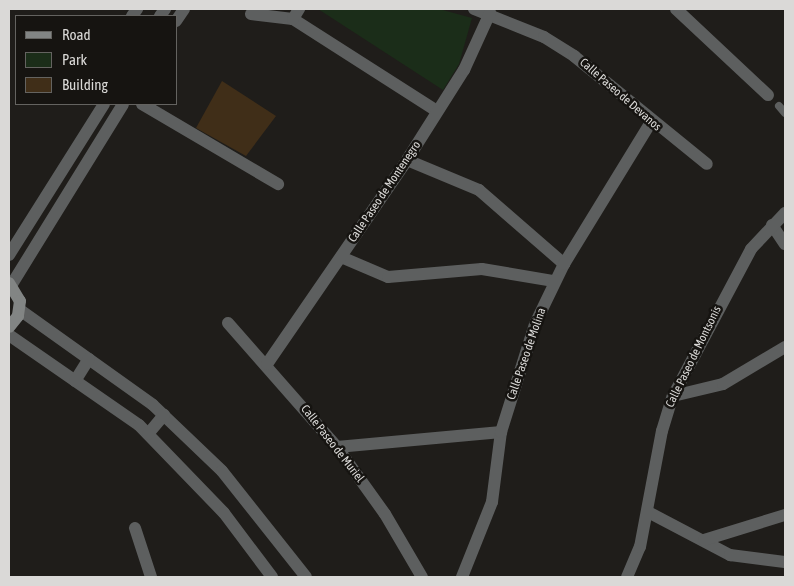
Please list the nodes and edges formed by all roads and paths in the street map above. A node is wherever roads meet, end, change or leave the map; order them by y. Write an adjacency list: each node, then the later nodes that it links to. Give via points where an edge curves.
1 (474, 9): 3 (street, Calle Paseo de Devanos)
2 (676, 9): 6 (street)
3 (490, 13): 11 (street, Calle Paseo de Montenegro, via 464,70); 13 (street, Calle Paseo de Devanos, via 574,56)
4 (251, 14): 5 (street)
5 (296, 14): 11 (street)
6 (768, 94)
7 (103, 105): 20 (street)
8 (122, 105): 24 (street)
9 (144, 105): 16 (street)
10 (779, 106): 12 (lane)
11 (437, 111): 14 (street, Calle Paseo de Montenegro)
12 (785, 113)
13 (651, 122): 15 (street, Calle Paseo de Devanos); 22 (street, Calle Paseo de Molina)
14 (407, 160): 21 (street, Calle Paseo de Montenegro); 22 (street, via 479,190)
15 (707, 164)
16 (278, 184)
17 (785, 212): 18 (street, Calle Paseo de Montsonis)
18 (772, 225): 19 (street); 33 (street, Calle Paseo de Montsonis, via 751,249)
19 (785, 244)
20 (9, 255)
21 (341, 257): 23 (street, via 388,277 482,269); 31 (street, Calle Paseo de Montenegro)
22 (564, 264): 23 (street, Calle Paseo de Molina)
23 (554, 281): 35 (street, Calle Paseo de Molina, via 535,324)
24 (10, 284): 25 (main road)
25 (20, 310): 27 (main road); 30 (street)
26 (228, 323): 31 (street, Calle Paseo de Muriel)
27 (9, 327)
28 (9, 335): 32 (street)
29 (785, 346): 33 (street, via 723,384)
30 (89, 359): 32 (street); 34 (street)
31 (267, 364): 37 (street, Calle Paseo de Muriel)
32 (75, 381): 36 (street)
33 (673, 396): 38 (street, Calle Paseo de Montsonis, via 662,431)
34 (164, 415): 36 (street); 45 (street, via 222,471)
35 (501, 432): 37 (street); 47 (street, Calle Paseo de Molina, via 492,502)
36 (148, 434): 44 (street, via 224,513)
37 (337, 448): 46 (street, Calle Paseo de Muriel, via 385,514)
38 (648, 512): 41 (street); 48 (street, Calle Paseo de Montsonis)
39 (785, 515): 41 (street)
40 (135, 528): 43 (street)
41 (704, 540): 42 (street, via 730,555)
42 (785, 562)
43 (151, 577)
44 (272, 577)
45 (306, 577)
46 (422, 577)
47 (462, 577)
48 (627, 577)

